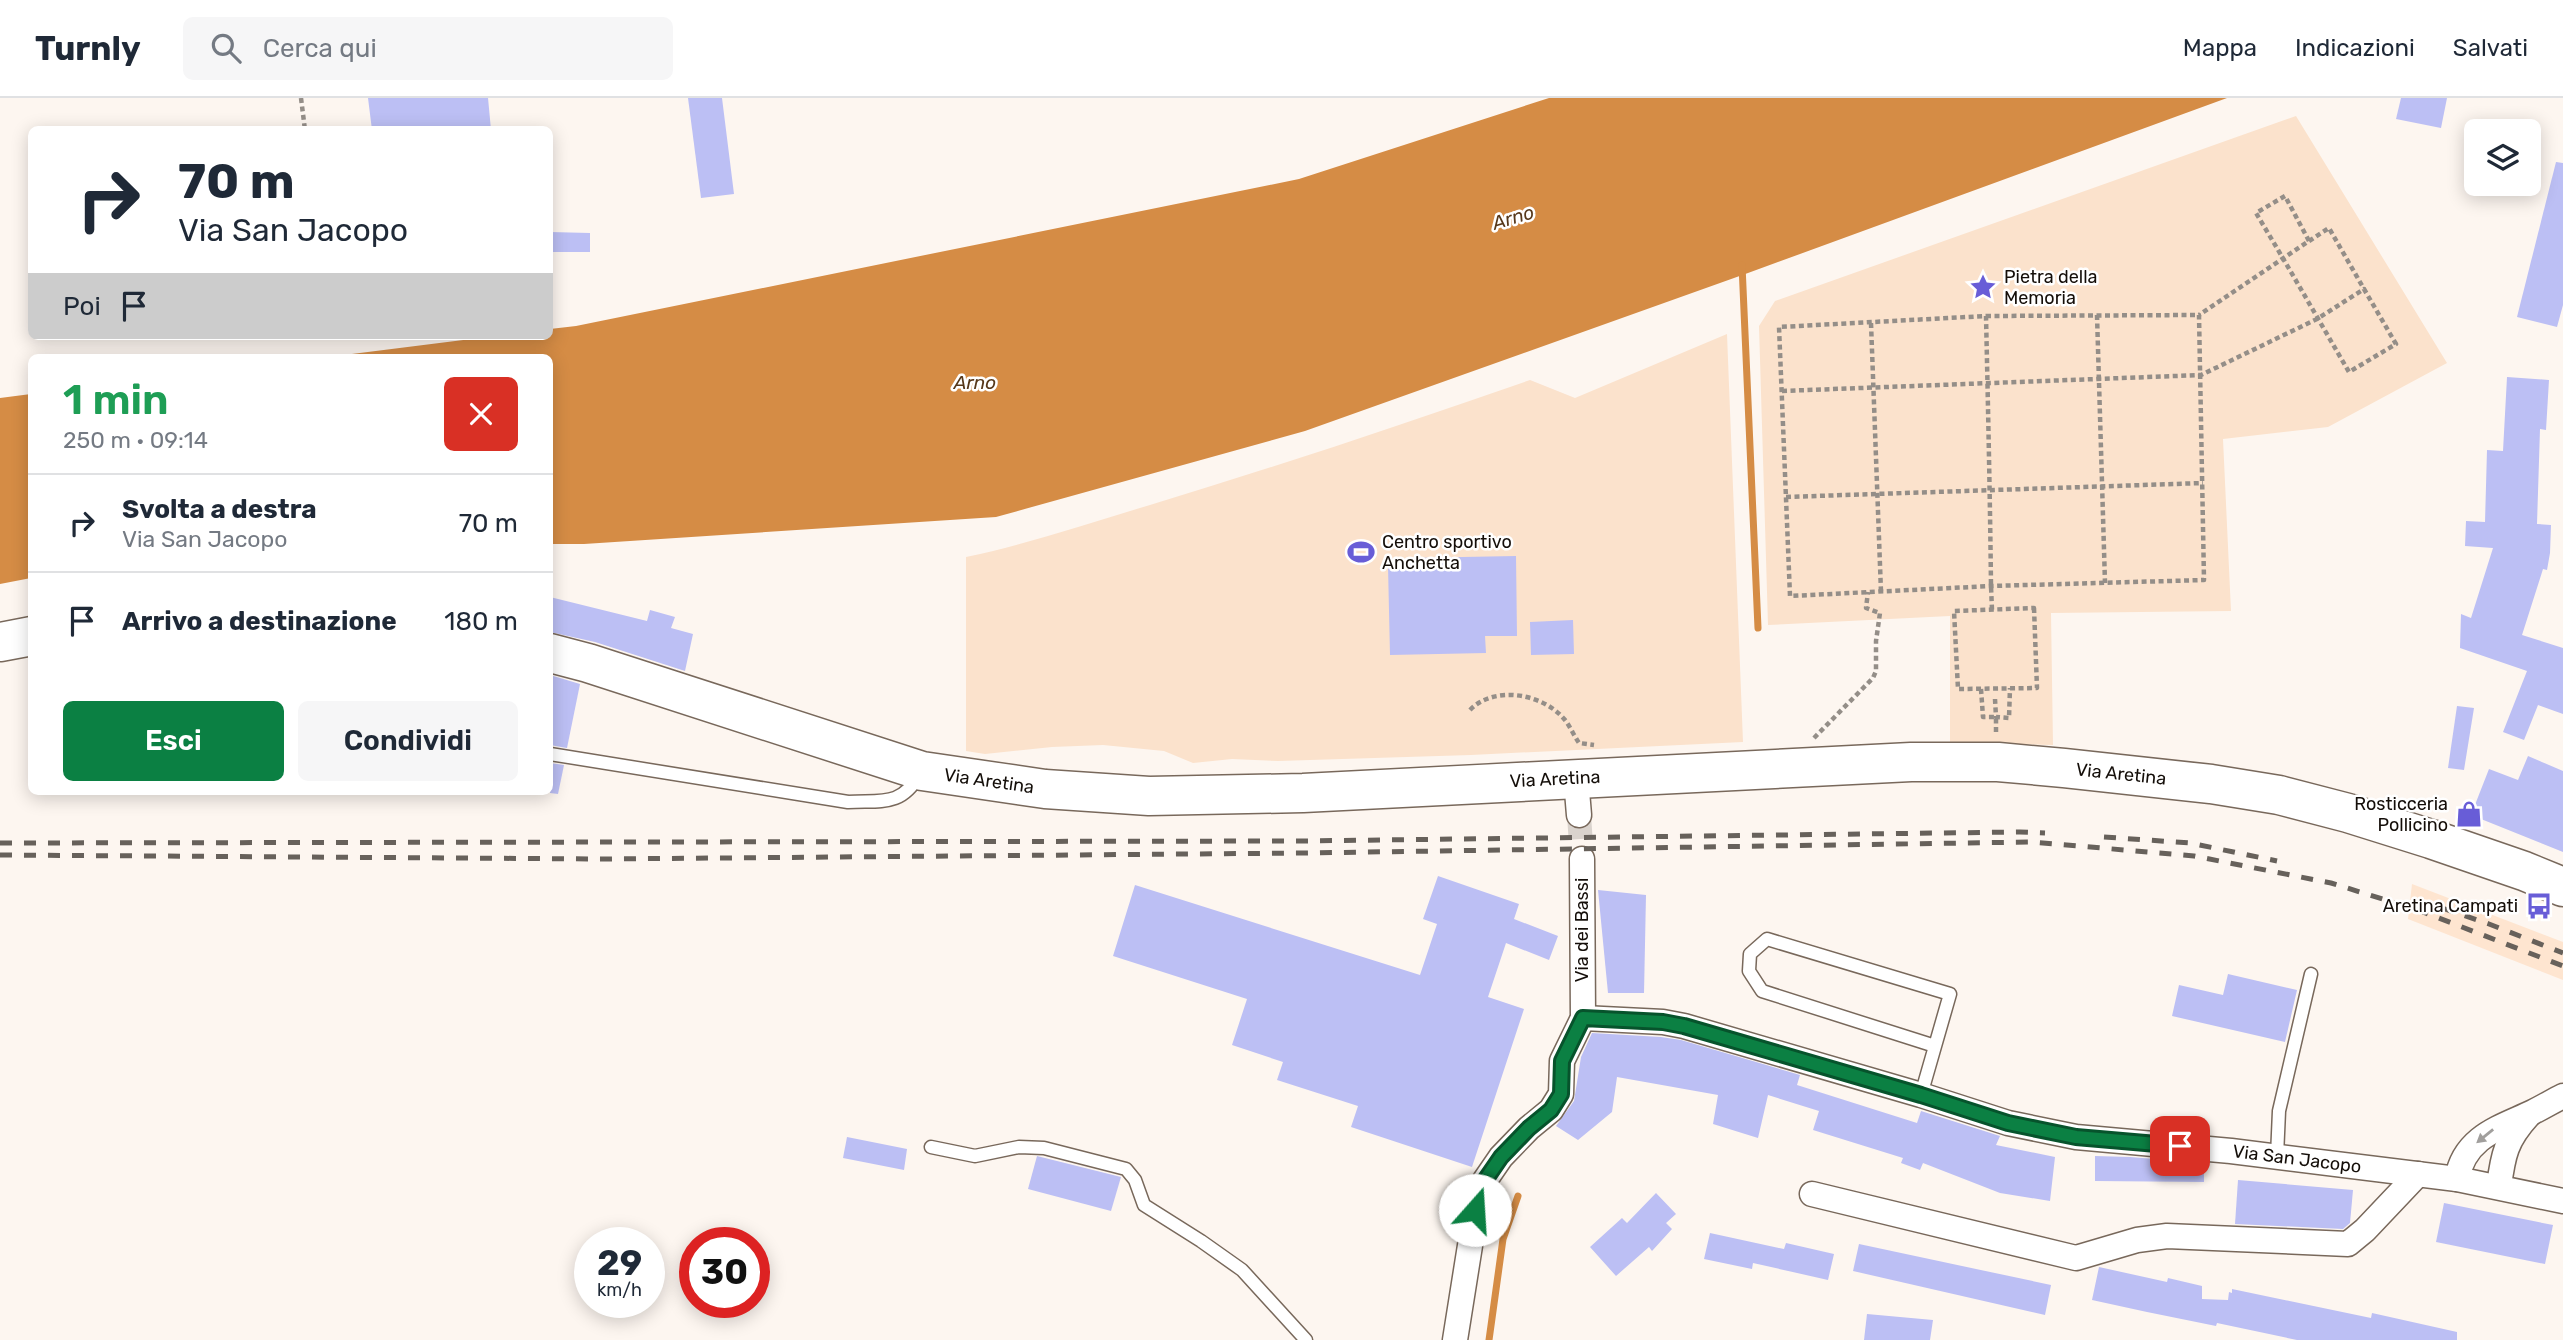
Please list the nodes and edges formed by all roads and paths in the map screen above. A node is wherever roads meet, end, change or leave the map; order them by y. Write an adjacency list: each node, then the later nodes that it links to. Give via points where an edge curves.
1 (302, 98): 2 (path)
2 (305, 126)
3 (2309, 241): 4 (path); 4 (path, via 2285,196 2256,213); 5 (path, via 2329,228)
4 (2283, 258): 6 (path); 9 (path)
5 (2364, 289): 9 (path); 9 (path, via 2396,344 2349,372)
6 (2199, 314): 7 (path); 11 (path)
7 (2097, 315): 8 (path); 12 (path)
8 (1986, 316): 10 (path); 13 (path)
9 (2317, 318): 11 (path)
10 (1871, 323): 14 (path); 15 (path, via 1779,327)
11 (2201, 375): 12 (path); 16 (path)
12 (2099, 379): 13 (path); 17 (path)
13 (1987, 383): 14 (path); 18 (path)
14 (1874, 387): 15 (path); 19 (path)
15 (1782, 390): 20 (path)
16 (2203, 483): 17 (path); 21 (path, via 2204,580)
17 (2102, 486): 18 (path); 21 (path)
18 (1990, 490): 19 (path); 22 (path)
19 (1878, 494): 20 (path); 23 (path)
20 (1786, 497): 24 (path, via 1790,596)
21 (2105, 583): 22 (path)
22 (1992, 586): 23 (path); 25 (path)
23 (1881, 592): 24 (path)
24 (1868, 593): 34 (path, via 1866,608 1880,613 1876,671 1869,685)
25 (1992, 610): 29 (path, via 2034,608 2037,688); 30 (path, via 1954,611 1958,689)
26 (28, 637): 27 (main road)
27 (0, 642)
28 (553, 654): 37 (main road, Via Aretina)
29 (2010, 688): 30 (path); 31 (path, via 2009,718 1996,717)
30 (1981, 689): 33 (path)
31 (1995, 699)
32 (1470, 710): 35 (path, via 1480,700 1511,695 1534,699 1564,719 1579,743)
33 (1982, 714)
34 (1809, 743)
35 (1605, 745)
36 (553, 754): 37 (lane, via 848,802 898,799)
37 (922, 771): 39 (main road, Via Aretina, via 1045,789 1149,796 1578,797 1911,762 1998,762 2279,795 2348,813)
38 (1582, 859): 41 (street, Via dei Bassi)
39 (2563, 887)
40 (2311, 974): 47 (lane, via 2279,1111)
41 (1583, 1018): 43 (street, Via San Jacopo, via 1684,1026); 54 (street, Via dei Bassi, via 1562,1061 1561,1094 1551,1110 1501,1157 1479,1189)
42 (1935, 1046): 42 (lane, via 1950,995 1766,939 1750,954 1749,971 1762,991); 43 (lane)
43 (1921, 1095): 47 (street, Via San Jacopo, via 2008,1123 2076,1137)
44 (2563, 1096): 45 (street)
45 (2531, 1113): 49 (street, one-way to 49, via 2485,1135 2463,1161); 50 (street, via 2509,1139)
46 (931, 1147): 53 (lane, via 975,1156 1044,1147 1126,1168 1144,1205 1242,1270)
47 (2277, 1156): 48 (street, Via San Jacopo)
48 (2418, 1174): 49 (street, Via San Jacopo); 51 (street, via 2348,1244 2166,1236 2076,1258)
49 (2457, 1179): 50 (street, Via San Jacopo)
50 (2500, 1186): 52 (street, Via San Jacopo)
51 (1812, 1194)
52 (2563, 1201)
53 (1306, 1340)
54 (1455, 1340)

